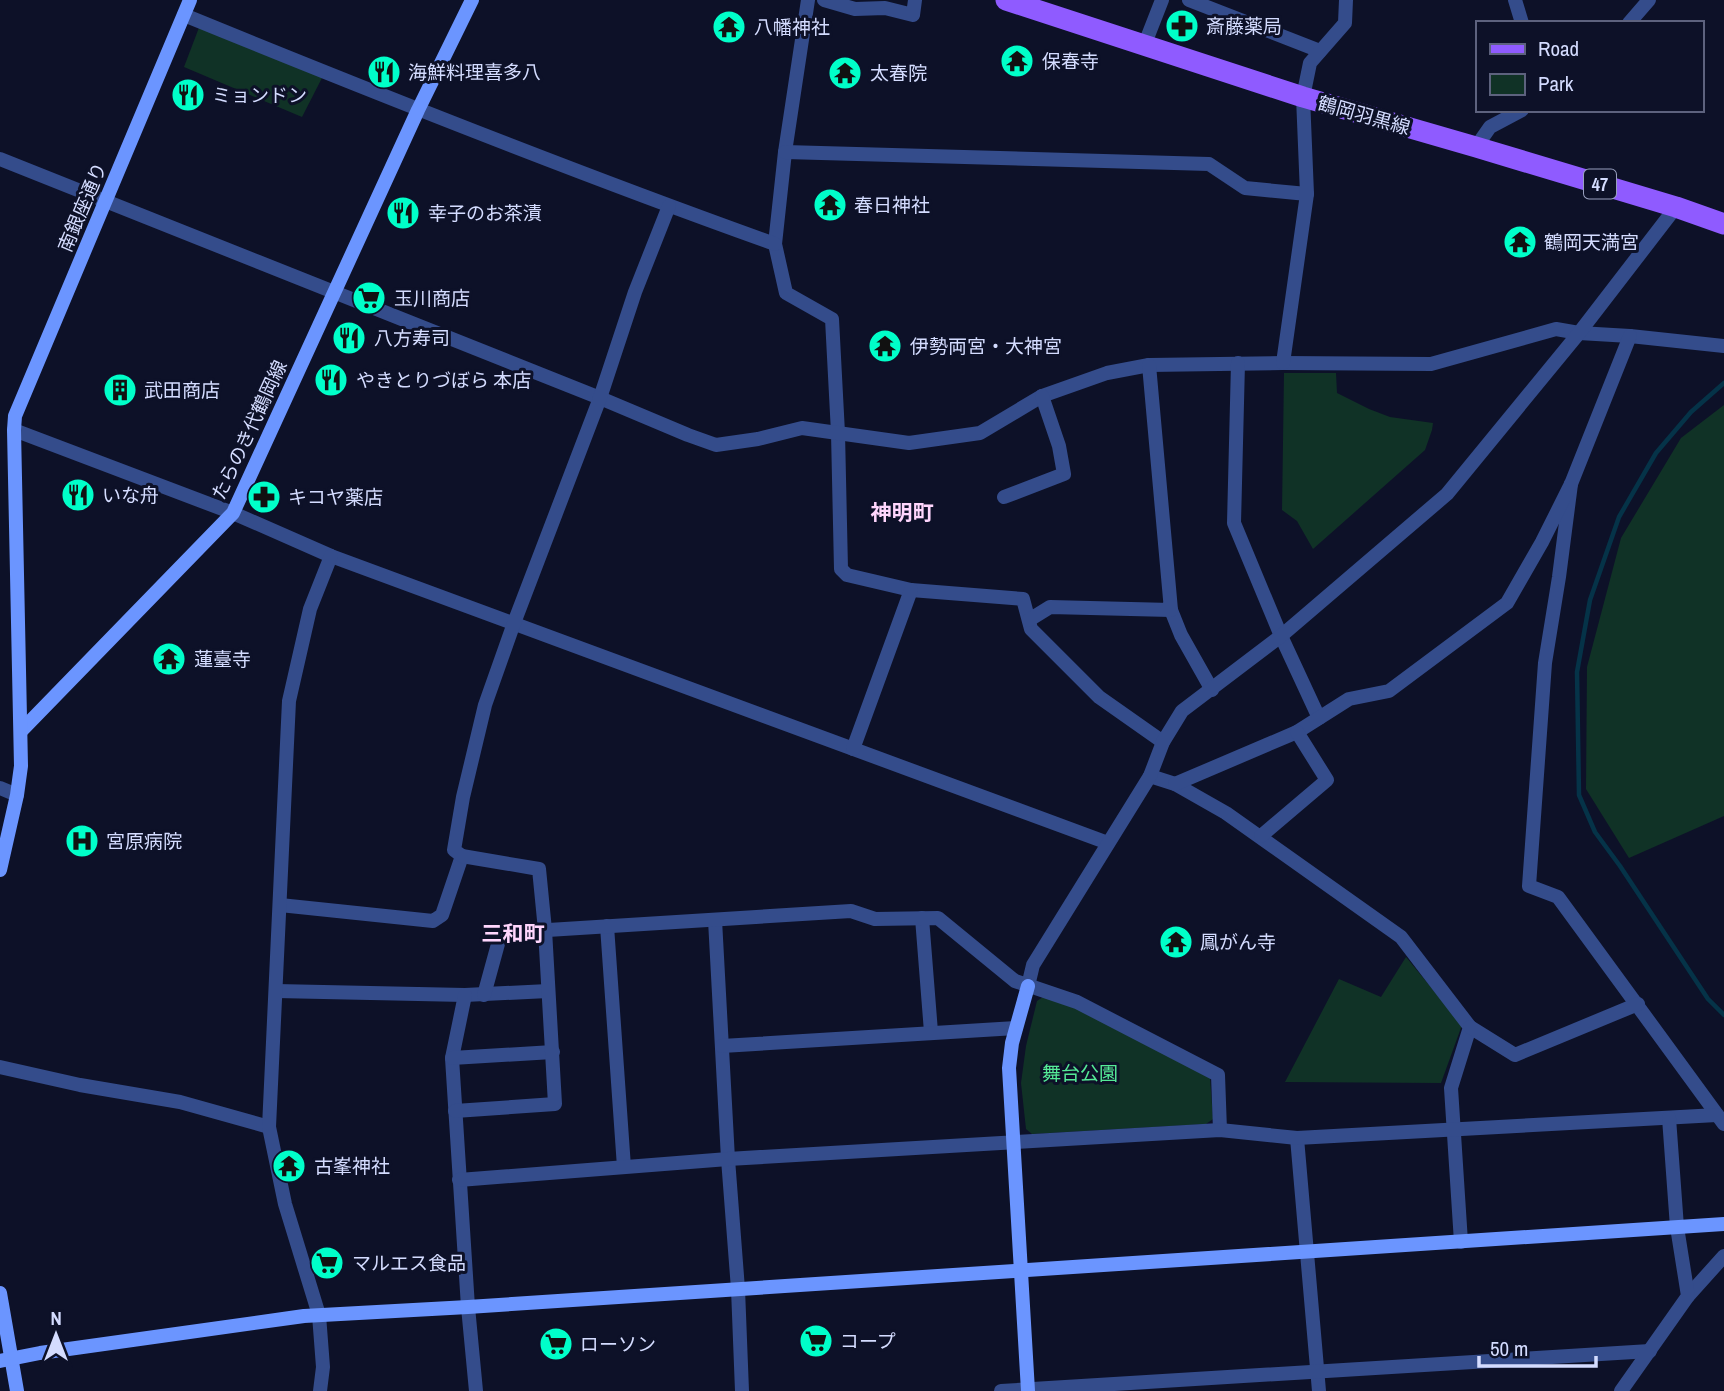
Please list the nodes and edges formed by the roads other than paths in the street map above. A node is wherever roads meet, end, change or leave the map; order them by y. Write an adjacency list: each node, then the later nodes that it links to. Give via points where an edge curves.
1 (190, 0): 12 (street, 南銀座通り)
2 (472, 0): 18 (street, たらのき代鶴岡線)
3 (808, 0): 21 (street)
4 (824, 0): 5 (street, via 855,9 885,8 913,15)
5 (915, 0)
6 (1006, 0): 15 (main road, 鶴岡羽黒線 / 47)
7 (1162, 0): 15 (street)
8 (1189, 0): 16 (street)
9 (1345, 0): 16 (street, via 1345,23)
10 (1515, 0): 13 (street)
11 (1649, 0): 14 (street)
12 (184, 15): 18 (street); 24 (street, 南銀座通り)
13 (1521, 21)
14 (1631, 21)
15 (1144, 46): 17 (main road, 鶴岡羽黒線 / 47)
16 (1320, 51): 17 (street, via 1310,63)
17 (1303, 97): 20 (main road, 鶴岡羽黒線 / 47); 23 (street)
18 (418, 110): 25 (street); 29 (street, たらのき代鶴岡線)
19 (1518, 112): 20 (street, via 1490,127)
20 (1476, 147): 26 (main road, 鶴岡羽黒線 / 47)
21 (785, 152): 23 (street, via 1209,164 1245,188); 28 (street)
22 (0, 159): 24 (street)
23 (1307, 194): 34 (street)
24 (106, 201): 29 (street); 39 (street, 南銀座通り, via 15,416)
25 (669, 206): 28 (street); 37 (street)
26 (1676, 207): 27 (main road, 鶴岡羽黒線 / 47); 30 (street)
27 (1724, 224)
28 (775, 244): 40 (street, via 786,293 832,319)
29 (334, 293): 37 (street); 43 (street, たらのき代鶴岡線)
30 (1579, 333): 31 (street); 34 (street, via 1556,329 1431,364); 49 (street, via 1447,494)
31 (1630, 336): 32 (street); 41 (street)
32 (1724, 346)
33 (1238, 363): 34 (street); 35 (street); 49 (street, via 1234,523)
34 (1283, 363)
35 (1149, 366): 36 (street, via 1107,373); 46 (street)
36 (1042, 396): 40 (street, via 980,433 909,443); 42 (street, via 1064,474)
37 (600, 398): 40 (street, via 716,445 802,428); 48 (street)
38 (0, 423): 39 (street)
39 (14, 430): 43 (street); 52 (street, 南銀座通り)
40 (838, 433): 45 (street, via 841,569 847,575)
41 (1571, 484): 51 (street, via 1507,603 1389,691 1349,699); 74 (street, via 1545,663 1529,886 1558,897)
42 (1004, 497)
43 (233, 513): 44 (street); 52 (street, たらのき代鶴岡線)
44 (331, 556): 48 (street); 64 (street, via 310,610 289,701)
45 (911, 590): 47 (street, via 1023,599); 55 (street)
46 (1171, 610): 47 (street, via 1051,607); 50 (street)
47 (1029, 620): 54 (street, via 1031,629 1099,697)
48 (514, 623): 55 (street); 62 (street, via 485,705 463,797 454,850)
49 (1281, 636): 50 (street); 51 (street)
50 (1212, 690): 54 (street, via 1182,711)
51 (1319, 718): 53 (street)
52 (21, 731): 59 (street)
53 (1297, 732): 57 (street); 60 (street, via 1327,780)
54 (1163, 742): 56 (street)
55 (853, 749): 61 (street)
56 (1150, 776): 57 (street); 61 (street)
57 (1175, 784): 60 (street)
58 (0, 788): 59 (street)
59 (17, 795): 63 (street)
60 (1261, 836): 75 (street, via 1401,937)
61 (1108, 844): 69 (street, via 1033,965)
62 (462, 856): 64 (street, via 442,915 433,921); 68 (street, via 539,869)
63 (0, 870)
64 (280, 905): 70 (street)
65 (922, 919): 66 (street, via 874,919 851,911); 69 (street, via 939,919); 77 (street)
66 (715, 920): 67 (street); 78 (street)
67 (607, 926): 68 (street); 91 (street)
68 (545, 930): 71 (street); 73 (street, via 501,933)
69 (1028, 986): 76 (street); 86 (street, via 1077,1002 1218,1075)
70 (276, 991): 72 (street); 85 (street)
71 (548, 991): 73 (street); 79 (street)
72 (465, 995): 73 (street); 80 (street)
73 (484, 995)
74 (1638, 1004): 75 (street, via 1516,1055); 84 (street)
75 (1470, 1027): 87 (street, via 1451,1088)
76 (1016, 1028): 77 (street); 89 (street, via 1009,1068)
77 (931, 1032): 78 (street)
78 (722, 1046): 90 (street)
79 (553, 1052): 80 (street); 82 (street, via 555,1104)
80 (452, 1058): 82 (street)
81 (0, 1067): 85 (street, via 180,1102)
82 (455, 1111): 92 (street)
83 (1669, 1118): 84 (street); 87 (street); 94 (street)
84 (1721, 1119)
85 (269, 1127): 103 (street, via 285,1204)
86 (1220, 1130): 88 (street); 89 (street)
87 (1454, 1130): 88 (street); 95 (street)
88 (1297, 1138): 96 (street)
89 (1013, 1142): 90 (street); 98 (street)
90 (728, 1159): 91 (street); 99 (street)
91 (624, 1167): 92 (street)
92 (459, 1180): 102 (street)
93 (1724, 1224): 94 (street)
94 (1677, 1227): 95 (street); 101 (street)
95 (1461, 1242): 96 (street)
96 (1306, 1252): 98 (street); 106 (street)
97 (1724, 1256): 101 (street)
98 (1021, 1270): 99 (street); 109 (street)
99 (738, 1289): 102 (street); 113 (street)
100 (0, 1293): 105 (street)
101 (1688, 1296): 104 (street)
102 (468, 1307): 103 (street); 112 (street)
103 (319, 1315): 105 (street); 111 (street)
104 (1650, 1352): 106 (street); 116 (street)
105 (6, 1360): 110 (street)
106 (1318, 1372): 107 (street); 115 (street)
107 (1218, 1384): 108 (street)
108 (1121, 1387): 109 (street)
109 (1028, 1390): 114 (street)
110 (17, 1391)
111 (320, 1391)
112 (476, 1391)
113 (742, 1391)
114 (1000, 1391)
115 (1319, 1391)
116 (1621, 1391)

